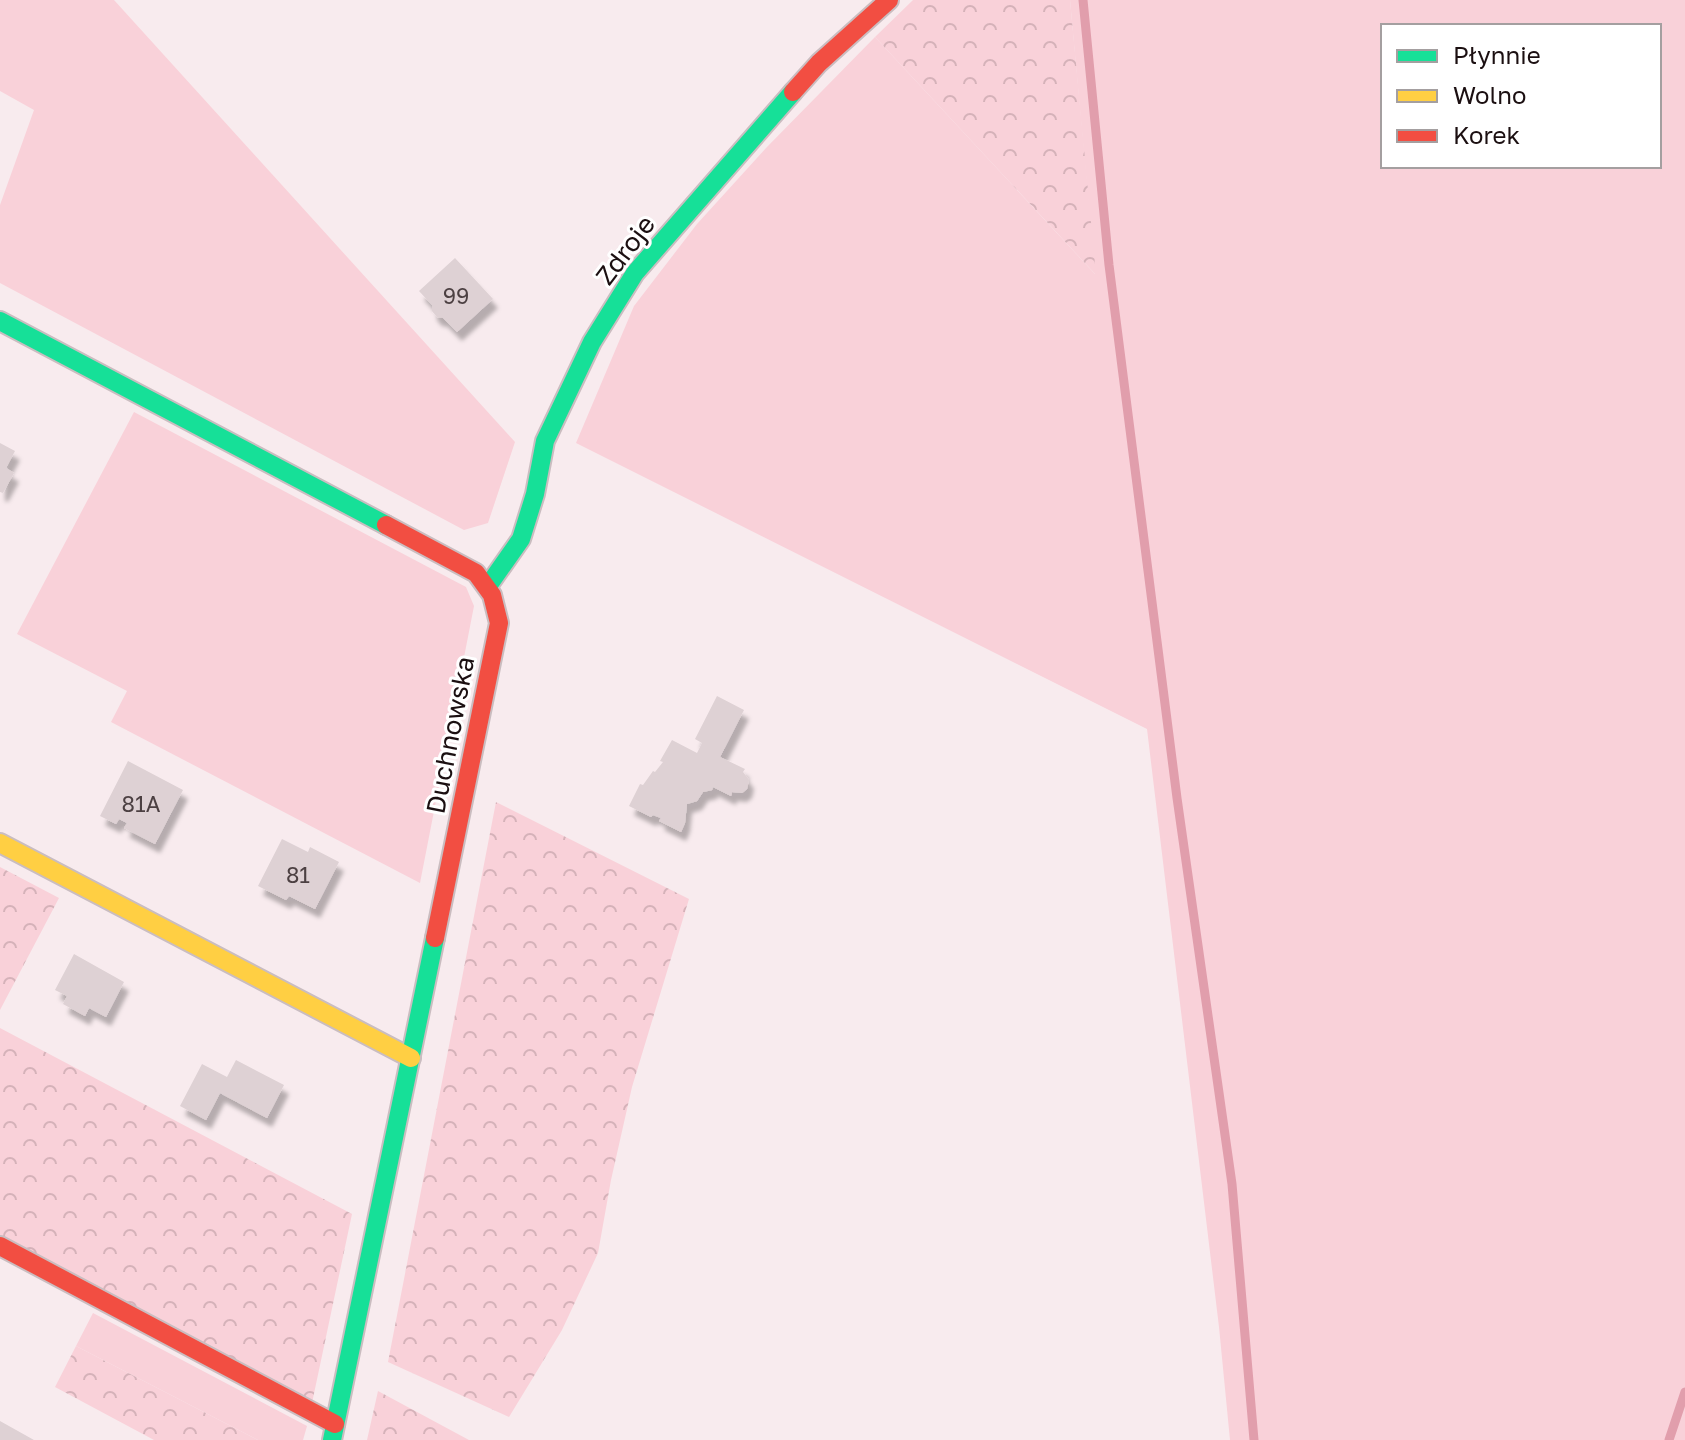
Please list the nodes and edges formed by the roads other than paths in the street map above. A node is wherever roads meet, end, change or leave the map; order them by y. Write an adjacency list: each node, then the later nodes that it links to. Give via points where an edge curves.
1 (889, 0): 3 (street, Zdroje, via 819,63 635,273 592,342 545,441 521,539)
2 (0, 321): 3 (street, via 476,573)
3 (488, 586): 5 (street, Duchnowska, via 499,623)
4 (0, 843): 5 (street)
5 (411, 1058): 7 (street, Duchnowska)
6 (0, 1246): 7 (street)
7 (334, 1432)

